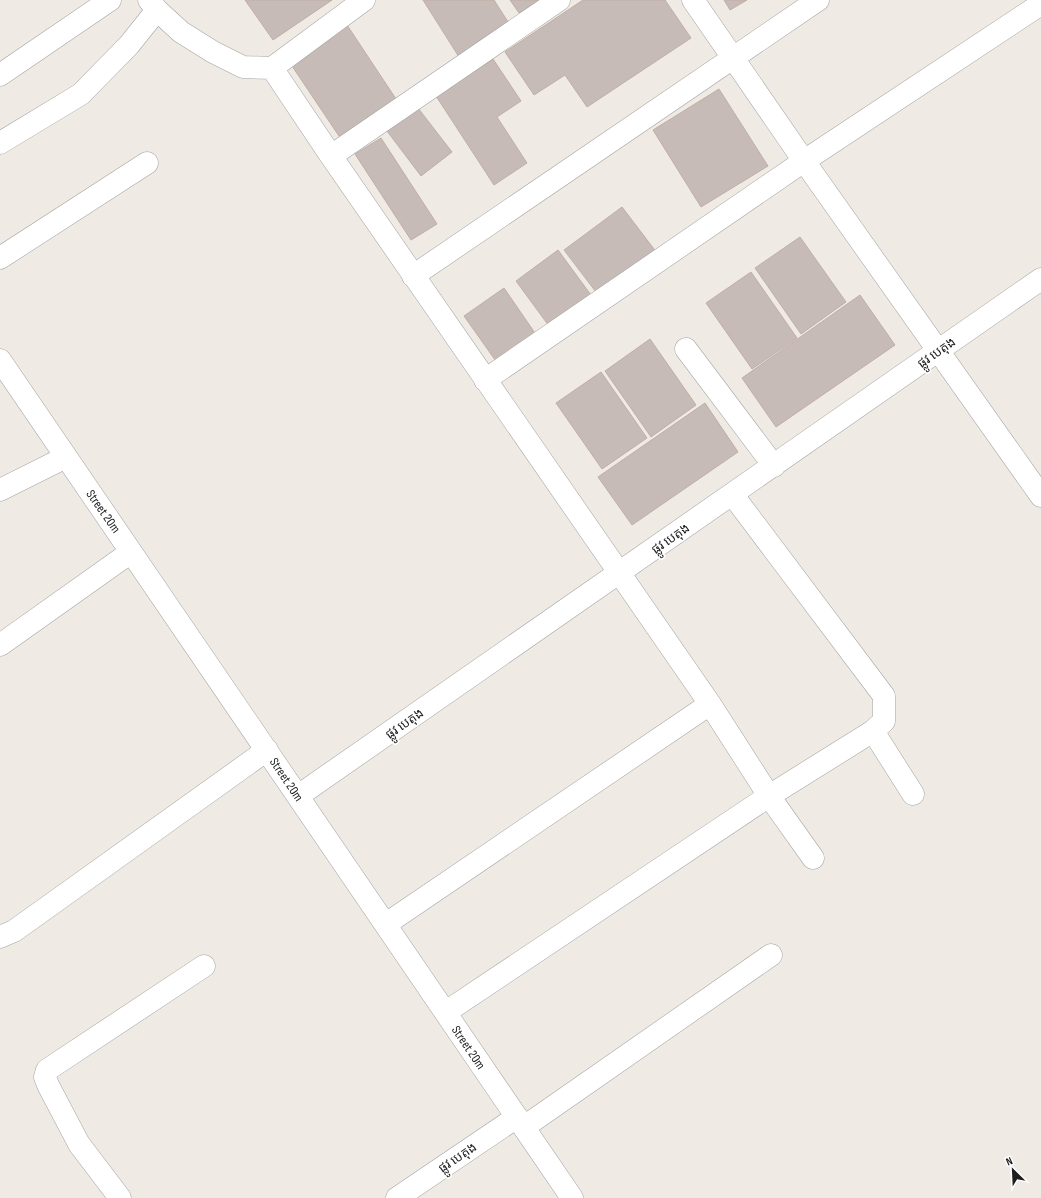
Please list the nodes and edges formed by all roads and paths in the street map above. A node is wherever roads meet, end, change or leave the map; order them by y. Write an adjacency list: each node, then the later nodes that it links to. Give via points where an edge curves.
1 (110, 0): 10 (street)
2 (364, 0): 9 (street)
3 (559, 0): 12 (street)
4 (693, 0): 8 (street)
5 (818, 0): 8 (street)
6 (1041, 4): 13 (street)
7 (153, 5): 9 (street, via 181,32 231,61 243,67); 11 (street, via 129,45 81,94)
8 (732, 57): 13 (street); 16 (street)
9 (272, 68): 12 (street)
10 (0, 75)
11 (0, 143)
12 (331, 156): 16 (street)
13 (804, 162): 19 (street); 21 (street)
14 (147, 163): 15 (street)
15 (0, 258)
16 (413, 276): 21 (street)
17 (1041, 279): 19 (street, ផ្លូវ បេតុង)
18 (686, 349): 23 (street)
19 (938, 351): 23 (street, ផ្លូវ បេតុង); 26 (street)
20 (0, 360): 22 (street, Street 20m)
21 (486, 380): 28 (street)
22 (66, 457): 24 (street); 27 (street, Street 20m)
23 (774, 466): 25 (street, ផ្លូវ បេតុង)
24 (0, 490)
25 (732, 494): 28 (street, ផ្លូវ បេតុង); 31 (street, via 884,696 884,722)
26 (1041, 496)
27 (132, 552): 29 (street); 32 (street, Street 20m)
28 (619, 573): 30 (street); 34 (street, ផ្លូវ បេតុង)
29 (0, 645)
30 (710, 704): 35 (street); 37 (street)
31 (873, 731): 33 (street); 35 (street)
32 (267, 750): 34 (street, Street 20m); 38 (street, via 14,932)
33 (913, 794)
34 (298, 796): 37 (street, Street 20m)
35 (769, 796): 36 (street); 41 (street)
36 (813, 858)
37 (386, 924): 41 (street, Street 20m)
38 (0, 937)
39 (771, 955): 42 (street, ផ្លូវ បេតុង)
40 (204, 966): 43 (street, via 47,1070 45,1077 48,1085 79,1144)
41 (446, 1012): 42 (street, Street 20m)
42 (520, 1122): 44 (street, ផ្លូវ បេតុង); 45 (street, Street 20m)
43 (120, 1198)
44 (396, 1198)
45 (572, 1198)

